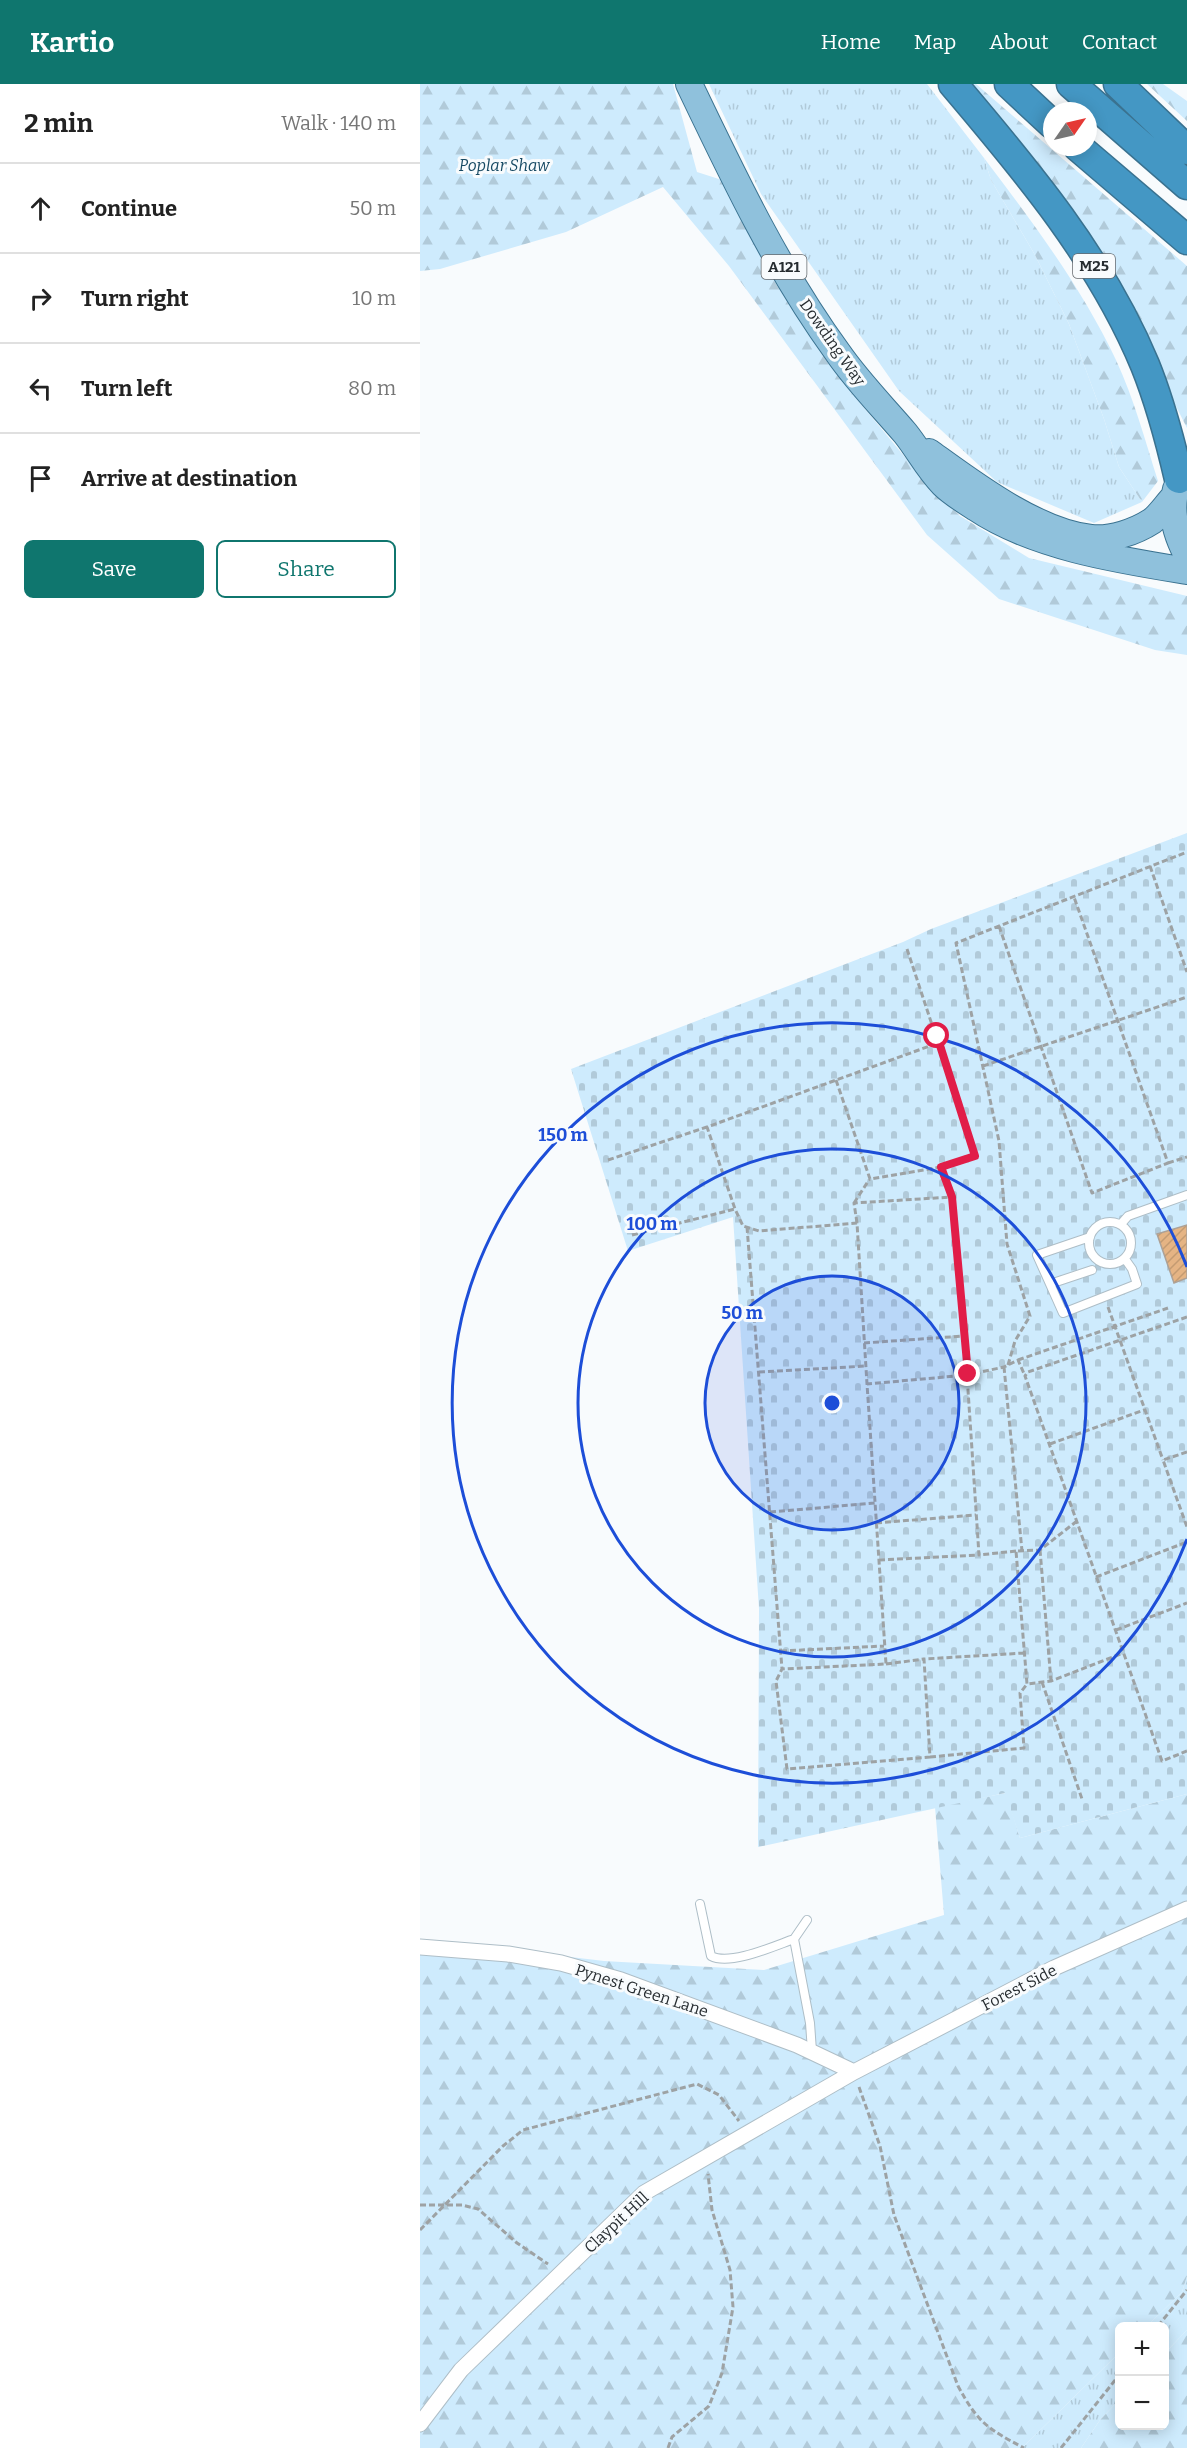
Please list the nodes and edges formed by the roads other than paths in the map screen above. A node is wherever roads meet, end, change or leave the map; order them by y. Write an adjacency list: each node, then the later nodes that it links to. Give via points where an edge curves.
1 (689, 84): 11 (main road, Dowding Way / A121, via 805,305 837,353)
2 (953, 84): 12 (highway, M25, via 1045,195 1102,279 1159,402)
3 (1009, 84): 6 (highway)
4 (1071, 84): 9 (highway)
5 (1118, 84): 7 (highway)
6 (1043, 116)
7 (1187, 150)
8 (1089, 156): 10 (highway)
9 (1187, 185)
10 (1187, 240)
11 (905, 434): 12 (main road, Dowding Way / A121, via 988,494 1065,533 1092,538 1128,533 1154,520); 14 (main road, Dowding Way / A121, via 943,484 977,509 1017,529 1061,545)
12 (1180, 480): 13 (main road, via 1173,515)
13 (1187, 555)
14 (1187, 571)
15 (1187, 1195): 16 (lane, via 1128,1216)
16 (1121, 1224): 17 (lane, via 1104,1223); 18 (lane, via 1132,1242)
17 (1090, 1237): 18 (lane, via 1091,1252 1098,1261 1109,1264); 20 (lane, via 1036,1255)
18 (1125, 1259): 20 (lane, via 1137,1284 1063,1313)
19 (1092, 1270): 20 (lane)
20 (1050, 1284)
21 (700, 1904): 24 (lane, via 707,1946 717,1959 731,1959)
22 (1187, 1909): 27 (street, Forest Side, via 1054,1968)
23 (807, 1920): 24 (lane)
24 (794, 1939): 26 (lane)
25 (420, 1947): 26 (street, Pynest Green Lane, via 561,1963 621,1980)
26 (813, 2051): 27 (street, Pynest Green Lane)
27 (854, 2072): 28 (street, Claypit Hill, via 644,2193 461,2370)
28 (420, 2424)

